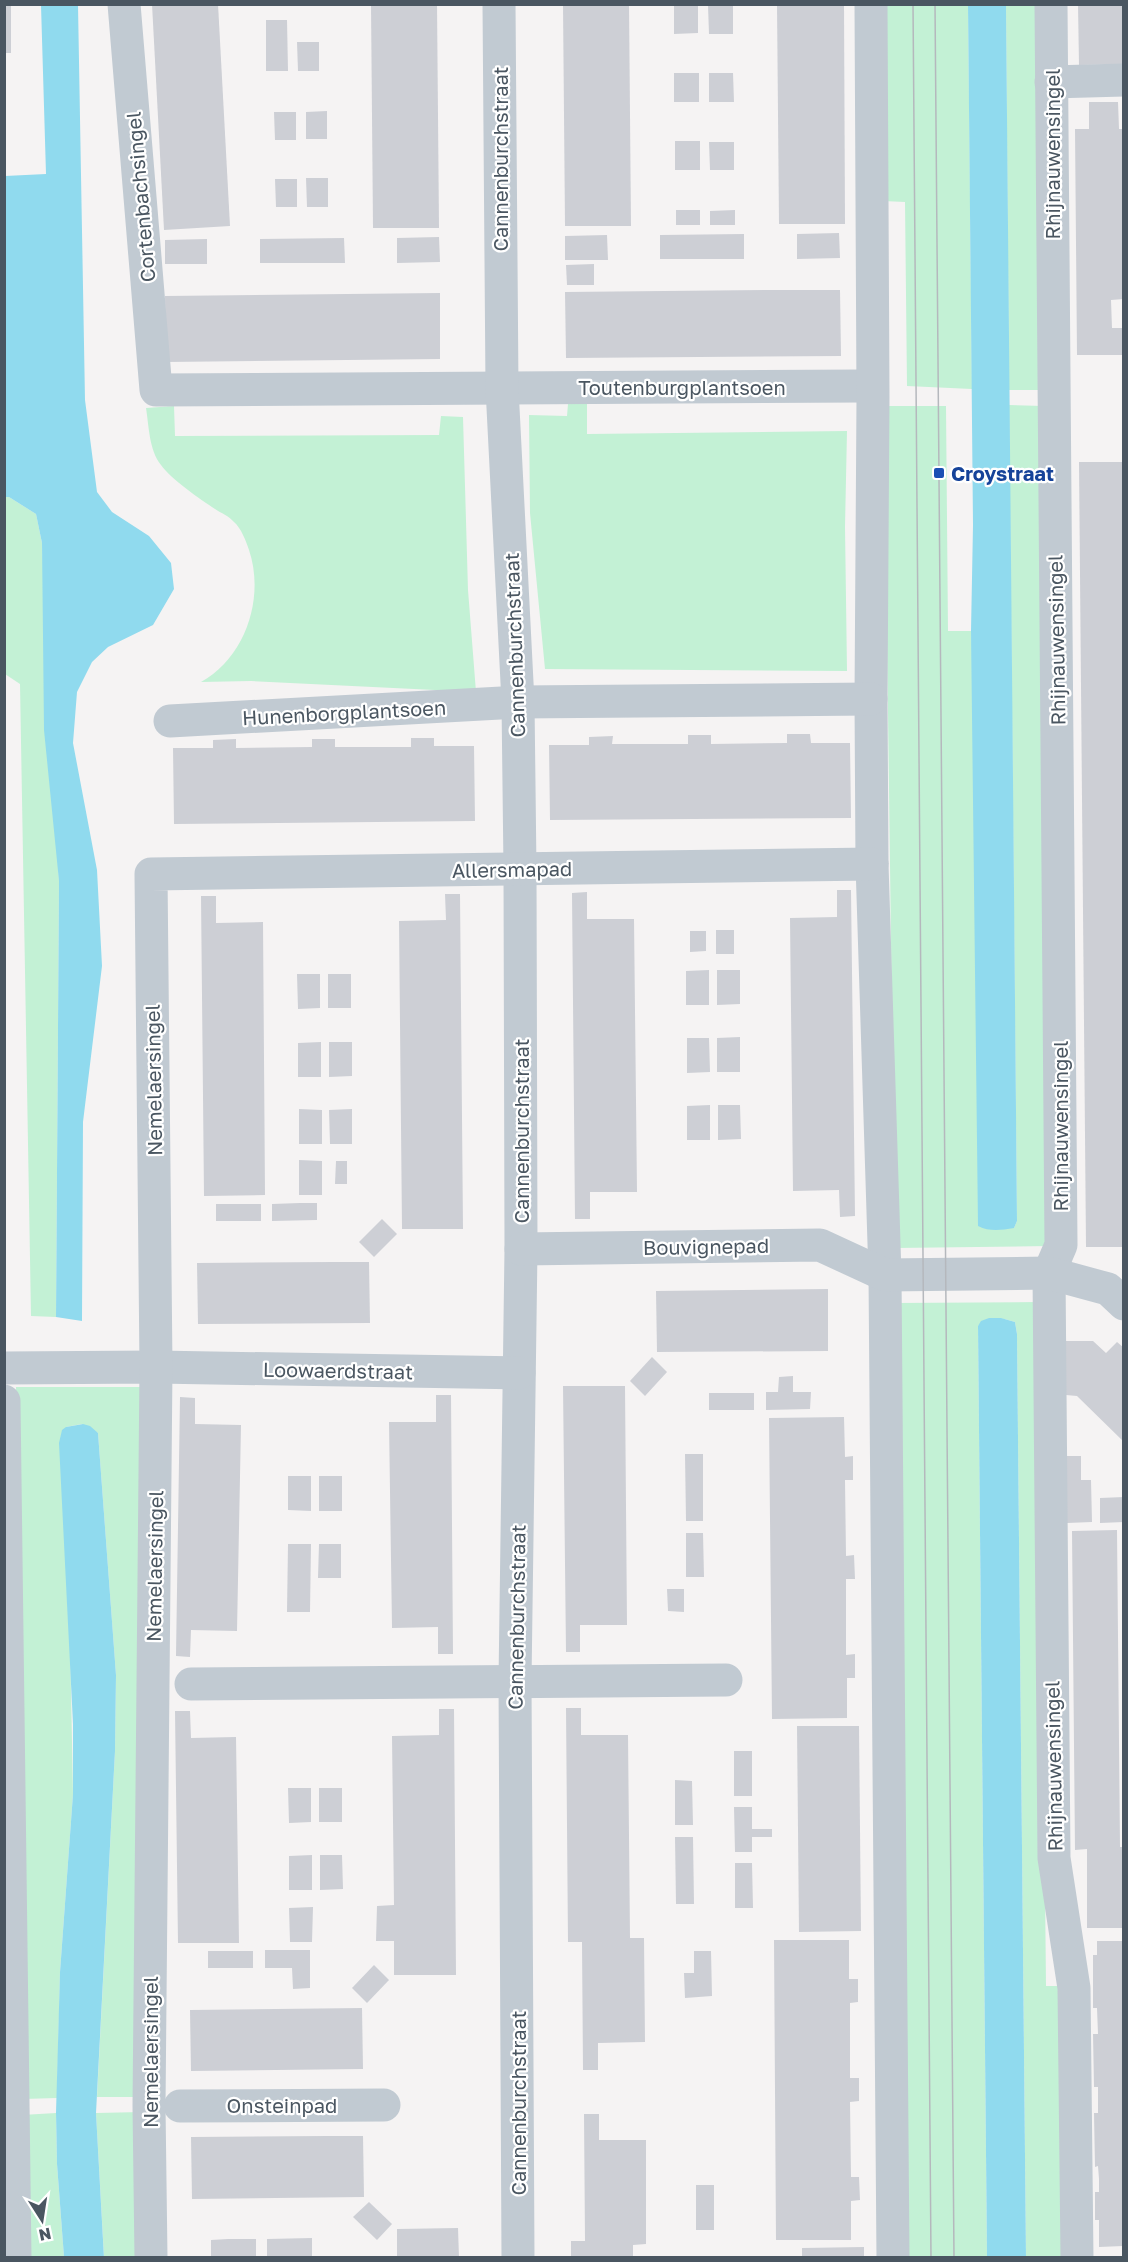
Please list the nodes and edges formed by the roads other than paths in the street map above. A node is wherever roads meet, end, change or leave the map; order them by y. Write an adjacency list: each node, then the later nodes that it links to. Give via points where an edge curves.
1 (124, 4): 8 (street, Cortenbachsingel, via 156,390)
2 (499, 4): 8 (street, Cannenburchstraat)
3 (871, 4): 9 (street)
4 (1051, 4): 6 (street, Rhijnauwensingel)
5 (1124, 80): 6 (street)
6 (1051, 82): 16 (street, Rhijnauwensingel, via 1061,1245)
7 (862, 386): 8 (street, Toutenburgplantsoen)
8 (502, 388): 10 (street, Cannenburchstraat)
9 (871, 699): 10 (street); 12 (street)
10 (518, 702): 11 (street, Hunenborgplantsoen); 13 (street, Cannenburchstraat)
11 (170, 721)
12 (872, 864): 13 (street, Allersmapad); 17 (street)
13 (520, 869): 14 (street, Allersmapad); 15 (street, Cannenburchstraat)
14 (152, 874): 19 (street, Nemelaersingel)
15 (521, 1249): 17 (street, Bouvignepad, via 820,1245); 21 (street, Cannenburchstraat)
16 (1049, 1274): 17 (street); 18 (street, via 1108,1289); 33 (street, Rhijnauwensingel, via 1054,1858 1074,1988)
17 (885, 1275): 32 (street)
18 (1124, 1304)
19 (156, 1367): 20 (street, Loowaerdstraat); 21 (street, Loowaerdstraat); 30 (street, Nemelaersingel)
20 (4, 1368)
21 (519, 1373): 24 (street, Cannenburchstraat)
22 (4, 1401): 28 (street)
23 (726, 1680): 24 (street)
24 (515, 1681): 25 (street); 31 (street, Cannenburchstraat)
25 (191, 1684)
26 (384, 2104): 27 (street, Onsteinpad)
27 (180, 2106)
28 (9, 2107): 29 (street)
29 (15, 2258)
30 (151, 2258)
31 (518, 2258)
32 (893, 2258)
33 (1077, 2258)

